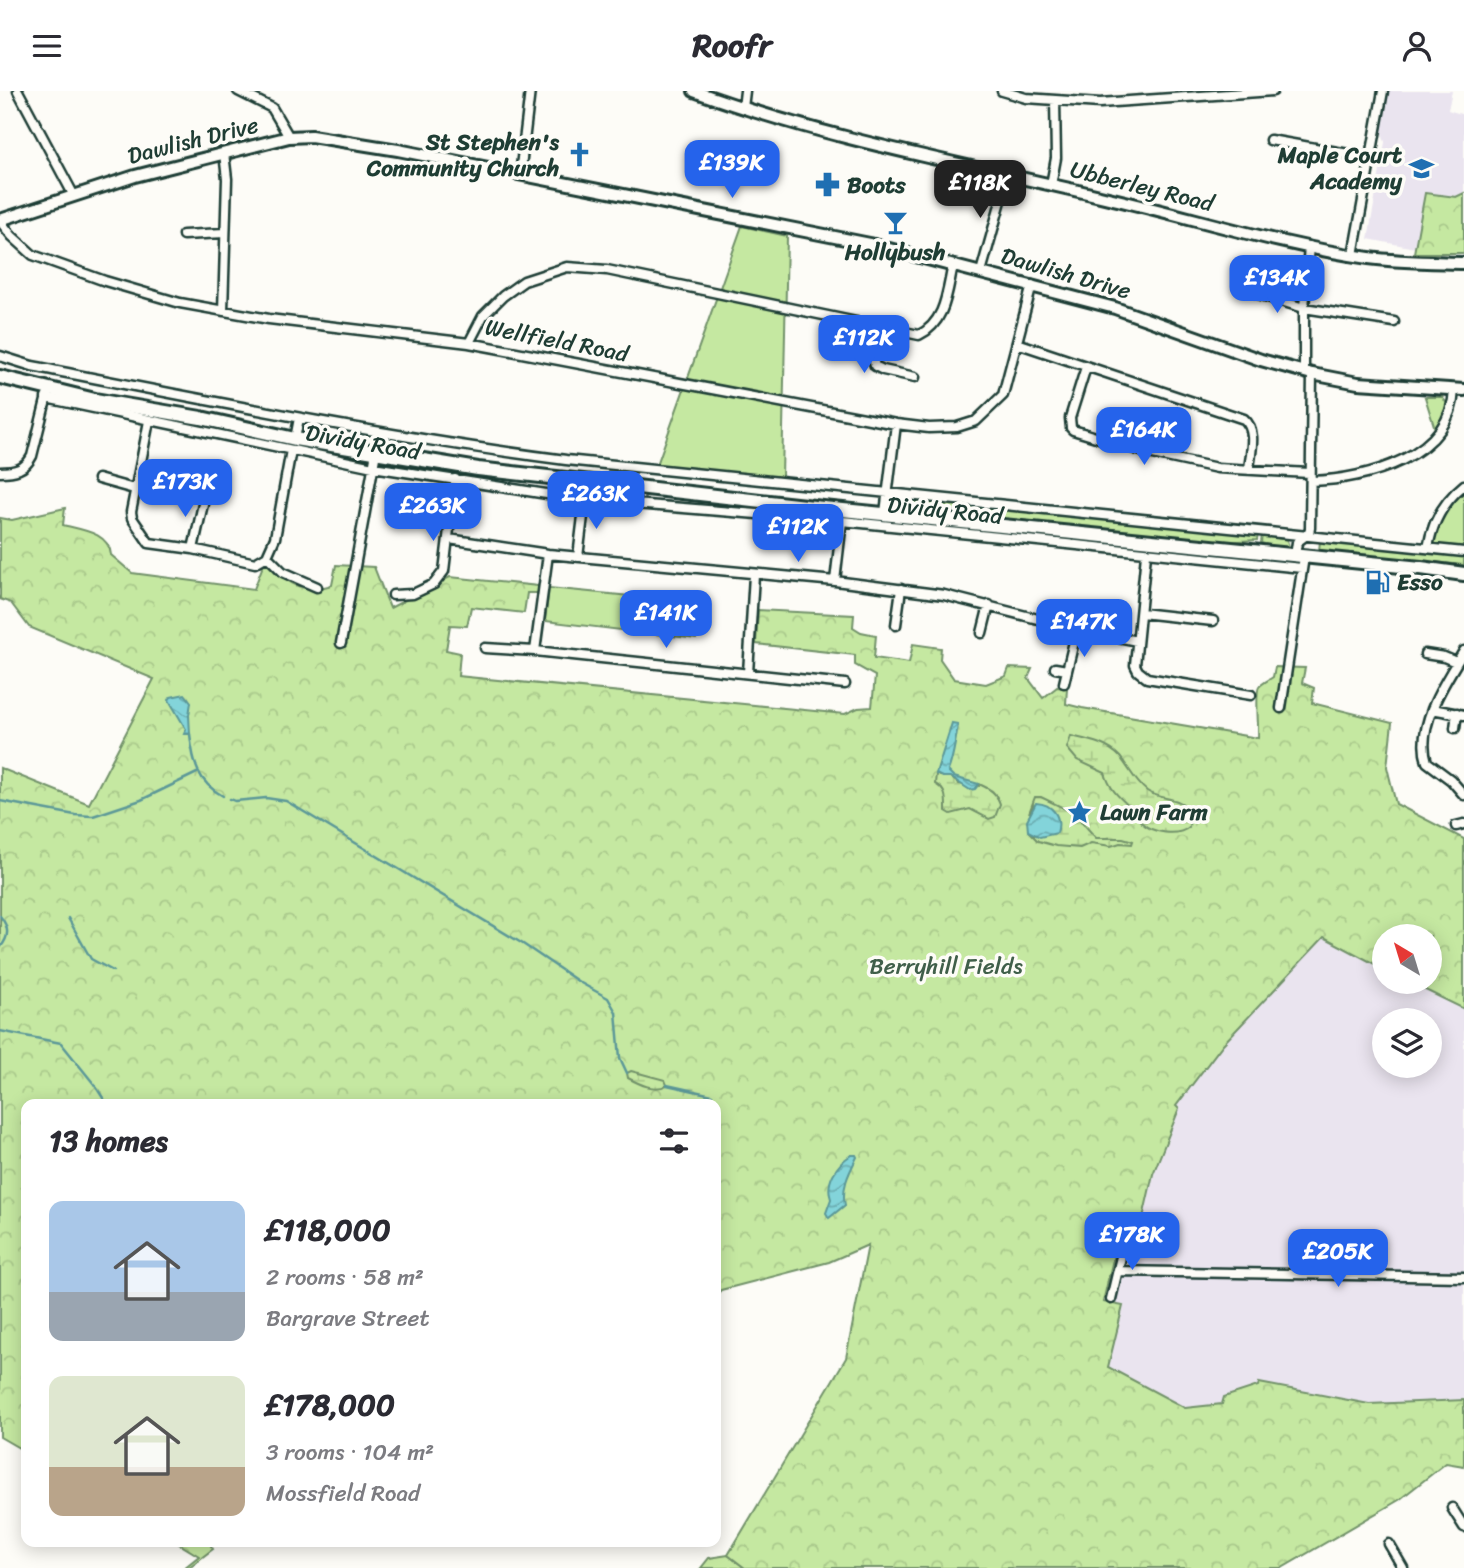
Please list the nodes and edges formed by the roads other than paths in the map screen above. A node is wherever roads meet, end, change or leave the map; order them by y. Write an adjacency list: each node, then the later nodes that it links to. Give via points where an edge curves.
1 (18, 91): 19 (street)
2 (238, 91): 12 (street, via 272,108)
3 (530, 91): 16 (street)
4 (694, 91): 11 (street, Ubberley Road)
5 (746, 91): 11 (street)
6 (1002, 91): 9 (street)
7 (1273, 91): 10 (street, via 1100,103)
8 (1383, 91): 15 (street)
9 (1041, 95): 10 (street)
10 (1055, 100): 18 (street, via 1056,158)
11 (743, 108): 17 (street, Ubberley Road)
12 (289, 137): 14 (street, Dawlish Drive); 16 (street, Dawlish Drive, via 398,150)
13 (1270, 139): 15 (street)
14 (224, 153): 19 (street, Dawlish Drive); 21 (street)
15 (1371, 158): 24 (street)
16 (520, 175): 26 (street, Dawlish Drive, via 870,244)
17 (1007, 176): 18 (street, Ubberley Road); 27 (street)
18 (1051, 185): 23 (street, Ubberley Road)
19 (73, 194): 20 (street, Dawlish Drive)
20 (0, 220): 31 (street, Wellfield Road, via 33,255 105,281)
21 (225, 233): 22 (street); 31 (street)
22 (183, 235)
23 (1309, 246): 24 (street, Ubberley Road); 30 (street)
24 (1353, 255): 25 (street, Ubberley Road)
25 (1464, 263)
26 (953, 265): 27 (street, Dawlish Drive); 33 (street, via 940,317 929,330 919,335)
27 (981, 272): 28 (street, Dawlish Drive)
28 (1032, 285): 35 (street, Wellfield Road); 38 (street, Dawlish Drive)
29 (1258, 294): 30 (street)
30 (1304, 308): 32 (street); 38 (street)
31 (223, 311): 34 (street, Wellfield Road)
32 (1394, 323)
33 (878, 328): 34 (street, via 607,270 567,267 524,281 503,296 483,316); 40 (street, via 872,355 875,366)
34 (469, 343): 45 (street, Wellfield Road)
35 (1017, 343): 37 (street); 45 (street, Wellfield Road, via 1003,395 976,421 944,428)
36 (0, 356): 43 (street, Dividy Road)
37 (1086, 367): 49 (street, via 1244,419 1252,436); 49 (street, via 1070,418 1073,430 1148,453)
38 (1308, 373): 41 (street, Dawlish Drive, via 1358,383); 51 (street)
39 (0, 377): 42 (main road, Dividy Road)
40 (915, 377)
41 (1459, 390): 51 (street, via 1436,436 1397,463 1350,479)
42 (47, 394): 44 (street, Dividy Road); 46 (main road, Dividy Road, via 201,418); 50 (street, via 29,464)
43 (299, 418): 46 (street, Dividy Road); 56 (street, Dividy Road, via 566,460)
44 (149, 421): 46 (street, Dividy Road); 55 (street)
45 (896, 424): 56 (street)
46 (293, 445): 47 (main road, Dividy Road); 48 (street, Dividy Road); 68 (street, via 275,538)
47 (376, 452): 48 (street); 59 (main road, Dividy Road, via 478,469)
48 (373, 467): 53 (street, Dividy Road); 84 (street)
49 (1249, 470): 51 (street)
50 (0, 472)
51 (1311, 477): 61 (street, via 1310,528)
52 (98, 479): 55 (street)
53 (455, 479): 58 (street, Dividy Road); 62 (street)
54 (1464, 485): 63 (street, via 1440,513)
55 (134, 489): 64 (street, via 132,518 149,543)
56 (887, 492): 59 (street); 61 (street, Dividy Road)
57 (205, 495): 64 (street)
58 (585, 500): 60 (street, Dividy Road); 69 (street)
59 (884, 513): 70 (main road, Dividy Road)
60 (842, 521): 67 (street, Dividy Road); 73 (street)
61 (1303, 537): 63 (street, Dividy Road); 70 (street, via 1297,542)
62 (449, 539): 66 (street); 76 (street, via 444,571 434,584)
63 (1428, 548): 65 (street, Dividy Road)
64 (193, 549): 68 (street, via 255,563)
65 (1464, 552)
66 (548, 554): 69 (street); 86 (street)
67 (1146, 554): 70 (street, Dividy Road); 78 (street)
68 (267, 556): 74 (street, via 283,572)
69 (578, 557): 72 (street)
70 (1300, 560): 71 (main road, Dividy Road); 96 (street)
71 (1464, 574)
72 (754, 575): 73 (street); 92 (street)
73 (835, 581): 75 (street)
74 (317, 587)
75 (901, 589): 77 (street); 80 (street)
76 (393, 595)
77 (989, 605): 81 (street); 82 (street)
78 (1141, 613): 79 (street); 83 (street)
79 (1213, 621)
80 (896, 625)
81 (1077, 629): 83 (street); 91 (street)
82 (982, 633)
83 (1137, 641): 95 (street, via 1135,665 1147,678)
84 (341, 643)
85 (485, 648): 86 (street)
86 (536, 651): 92 (street)
87 (1464, 651): 89 (street)
88 (1425, 654): 89 (street, via 1436,650)
89 (1456, 662): 97 (street)
90 (1055, 668): 91 (street)
91 (1067, 670): 93 (street)
92 (748, 673): 94 (street)
93 (1065, 683)
94 (845, 684)
95 (1251, 695)
96 (1281, 708)
97 (1432, 709): 98 (street); 100 (street, via 1424,748 1427,762)
98 (1461, 714): 99 (street)
99 (1455, 728)
100 (1464, 795)
101 (1125, 1240): 102 (street)
102 (1118, 1271): 103 (street); 104 (street)
103 (1464, 1277)
104 (1111, 1299)
105 (1452, 1508): 106 (street)
106 (1464, 1527)
107 (1389, 1544): 108 (street)
108 (1403, 1568)

